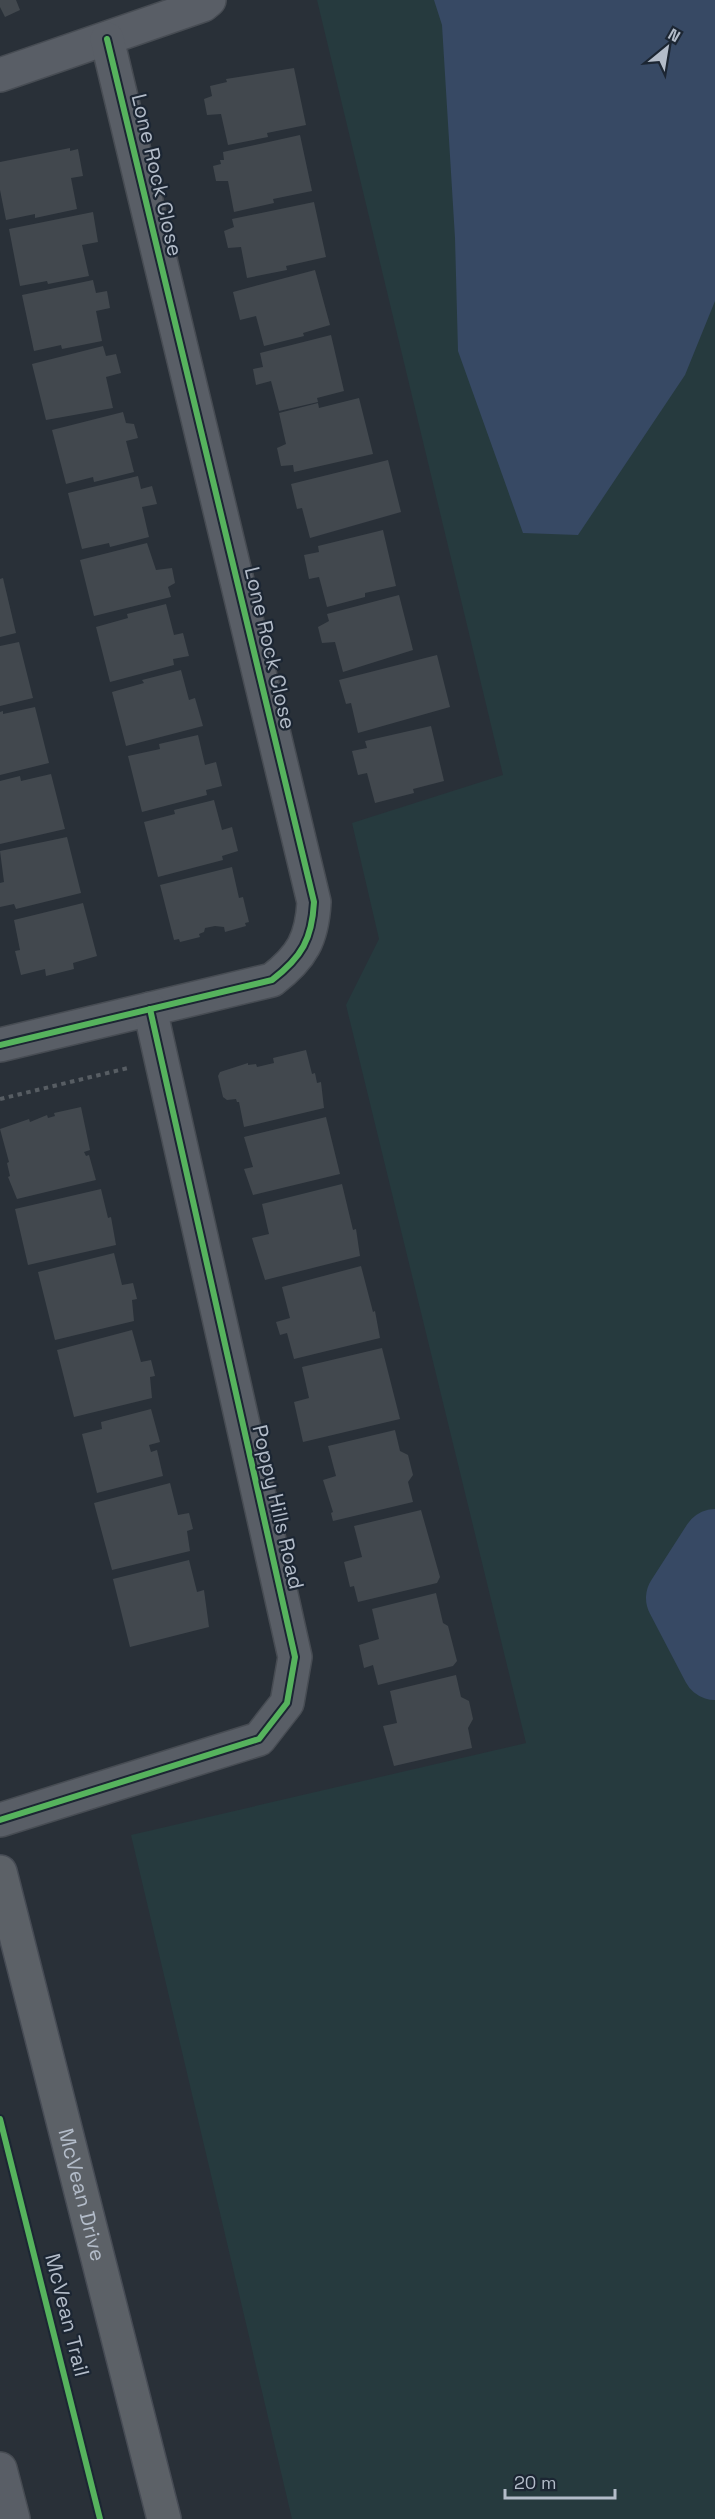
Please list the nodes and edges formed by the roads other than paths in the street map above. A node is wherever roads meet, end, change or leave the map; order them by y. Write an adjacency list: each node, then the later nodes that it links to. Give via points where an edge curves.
1 (208, 0): 2 (street)
2 (107, 39): 3 (street); 4 (street, Lone Rock Close, via 314,902 313,925 304,947 290,966 272,980)
3 (0, 75)
4 (150, 1009): 5 (street, Lone Rock Close); 6 (street, Poppy Hills Road, via 295,1657 287,1703 259,1739)
5 (0, 1045)
6 (0, 1820)
7 (0, 1872): 10 (main road, McVean Drive)
8 (0, 2469): 9 (street)
9 (13, 2519)
10 (164, 2519)

